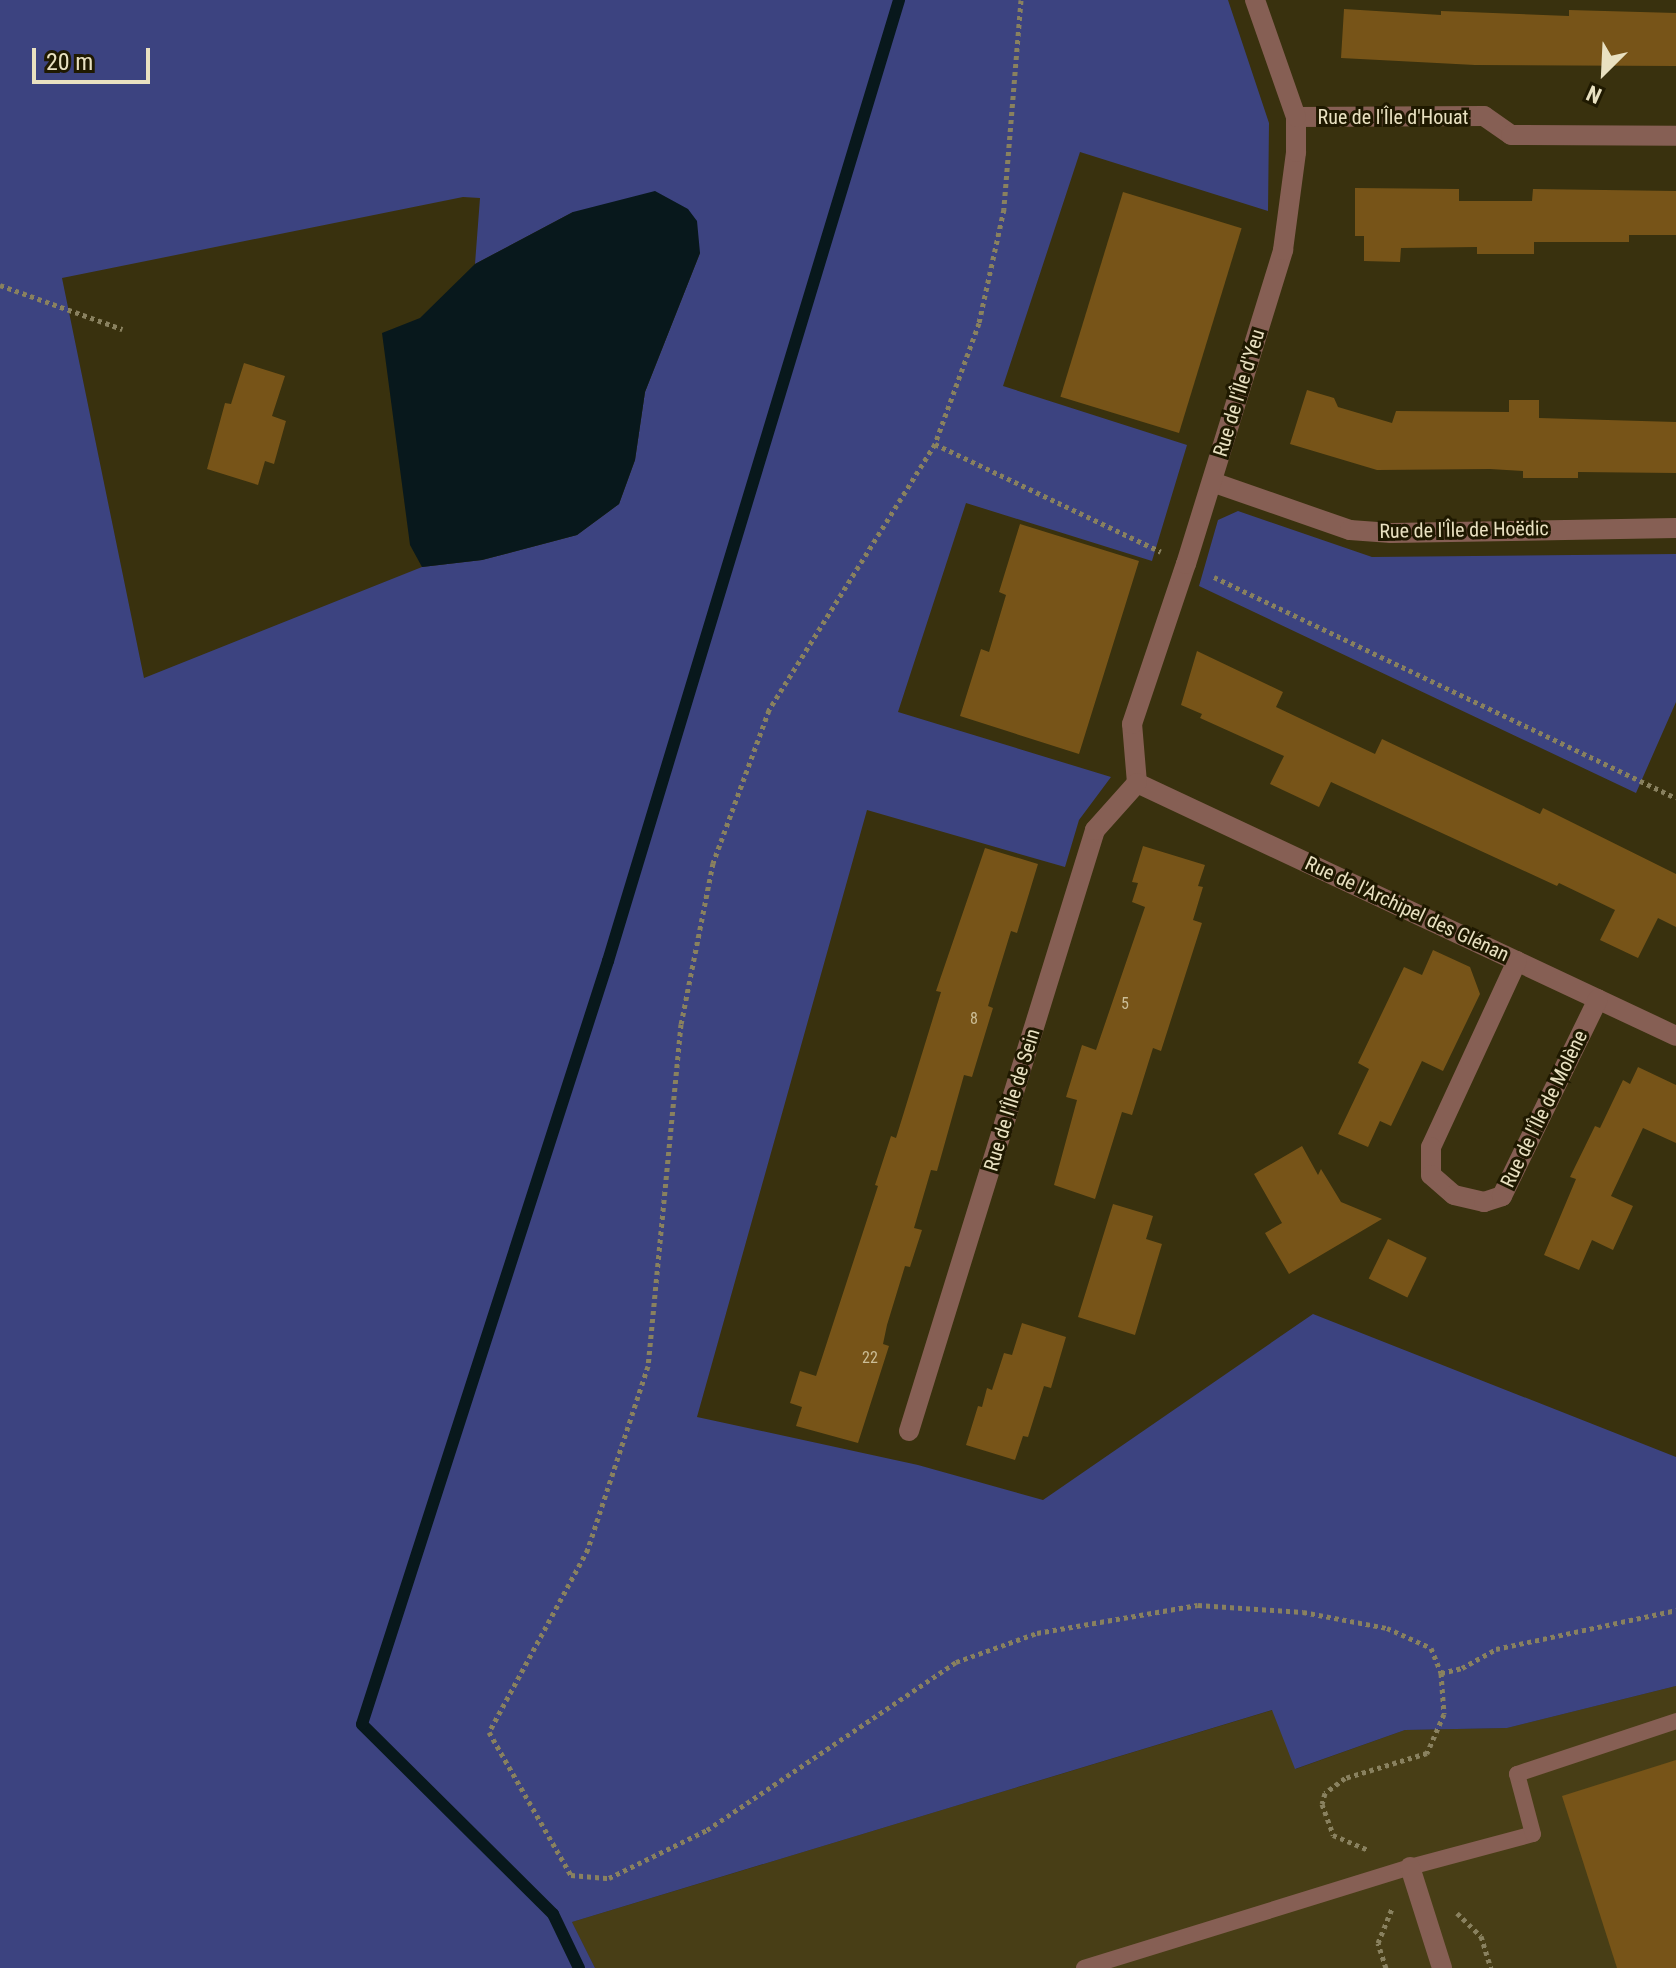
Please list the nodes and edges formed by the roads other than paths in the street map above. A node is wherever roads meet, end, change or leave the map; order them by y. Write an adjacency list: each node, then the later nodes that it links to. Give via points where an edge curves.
1 (1255, 0): 2 (street, Rue de l'Île d'Yeu)
2 (1296, 117): 3 (street, Rue de l'Île d'Houat, via 1484,116 1511,135); 4 (street, Rue de l'Île d'Yeu, via 1283,250)
3 (1676, 136)
4 (1212, 482): 5 (street, Rue de l'Île de Hoëdic, via 1350,530); 6 (street, Rue de l'Île d'Yeu, via 1132,724)
5 (1676, 528)
6 (1137, 783): 7 (street, Rue de l'Archipel des Glénan); 10 (street, Rue de l'Île de Sein, via 1095,830)
7 (1517, 961): 8 (street, Rue de l'Archipel des Glénan); 8 (street, Rue de l'Île de Molène, via 1431,1147 1431,1175 1454,1195 1484,1202 1502,1196)
8 (1598, 999): 9 (street, Rue de l'Archipel des Glénan)
9 (1676, 1036)
10 (909, 1431)
11 (1676, 1721): 12 (lane, via 1517,1774 1533,1834)
12 (1410, 1867): 13 (lane); 14 (street)
13 (1084, 1968)
14 (1442, 1968)

